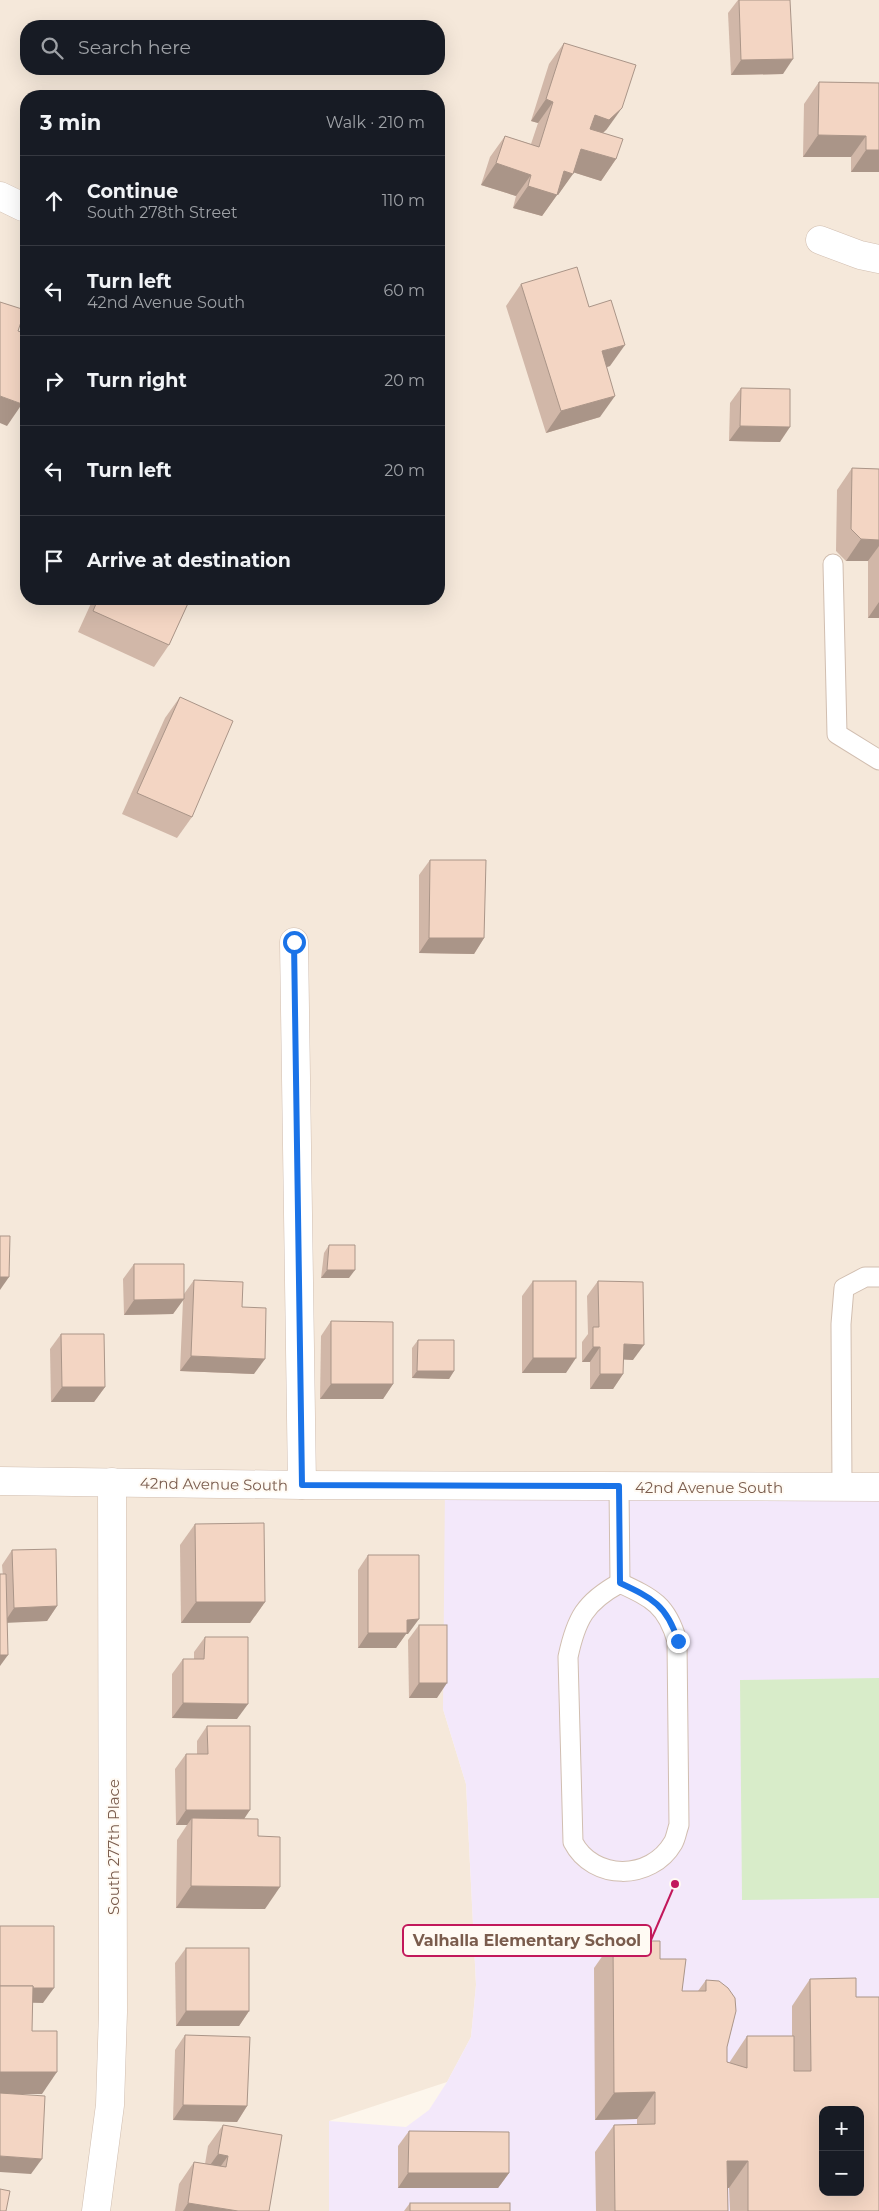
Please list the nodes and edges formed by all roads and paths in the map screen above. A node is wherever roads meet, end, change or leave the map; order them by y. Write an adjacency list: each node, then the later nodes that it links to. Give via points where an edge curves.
1 (820, 240): 2 (street)
2 (879, 259)
3 (834, 564): 4 (lane, via 837,734)
4 (879, 760)
5 (294, 942): 9 (street)
6 (879, 1277): 11 (lane, via 865,1277 844,1288 841,1324)
7 (0, 1480): 8 (street, 42nd Avenue South)
8 (112, 1482): 9 (street, 42nd Avenue South); 14 (street, South 277th Place, via 113,2012 110,2105)
9 (302, 1485): 10 (street, 42nd Avenue South)
10 (619, 1486): 11 (street, 42nd Avenue South); 13 (lane)
11 (842, 1487): 12 (street, 42nd Avenue South)
12 (879, 1487)
13 (620, 1583): 13 (lane, via 589,1604 573,1635 568,1657 574,1842 580,1854 594,1865 626,1872 642,1868 665,1853 674,1843 679,1825 678,1641 664,1610 651,1598)
14 (96, 2211)

